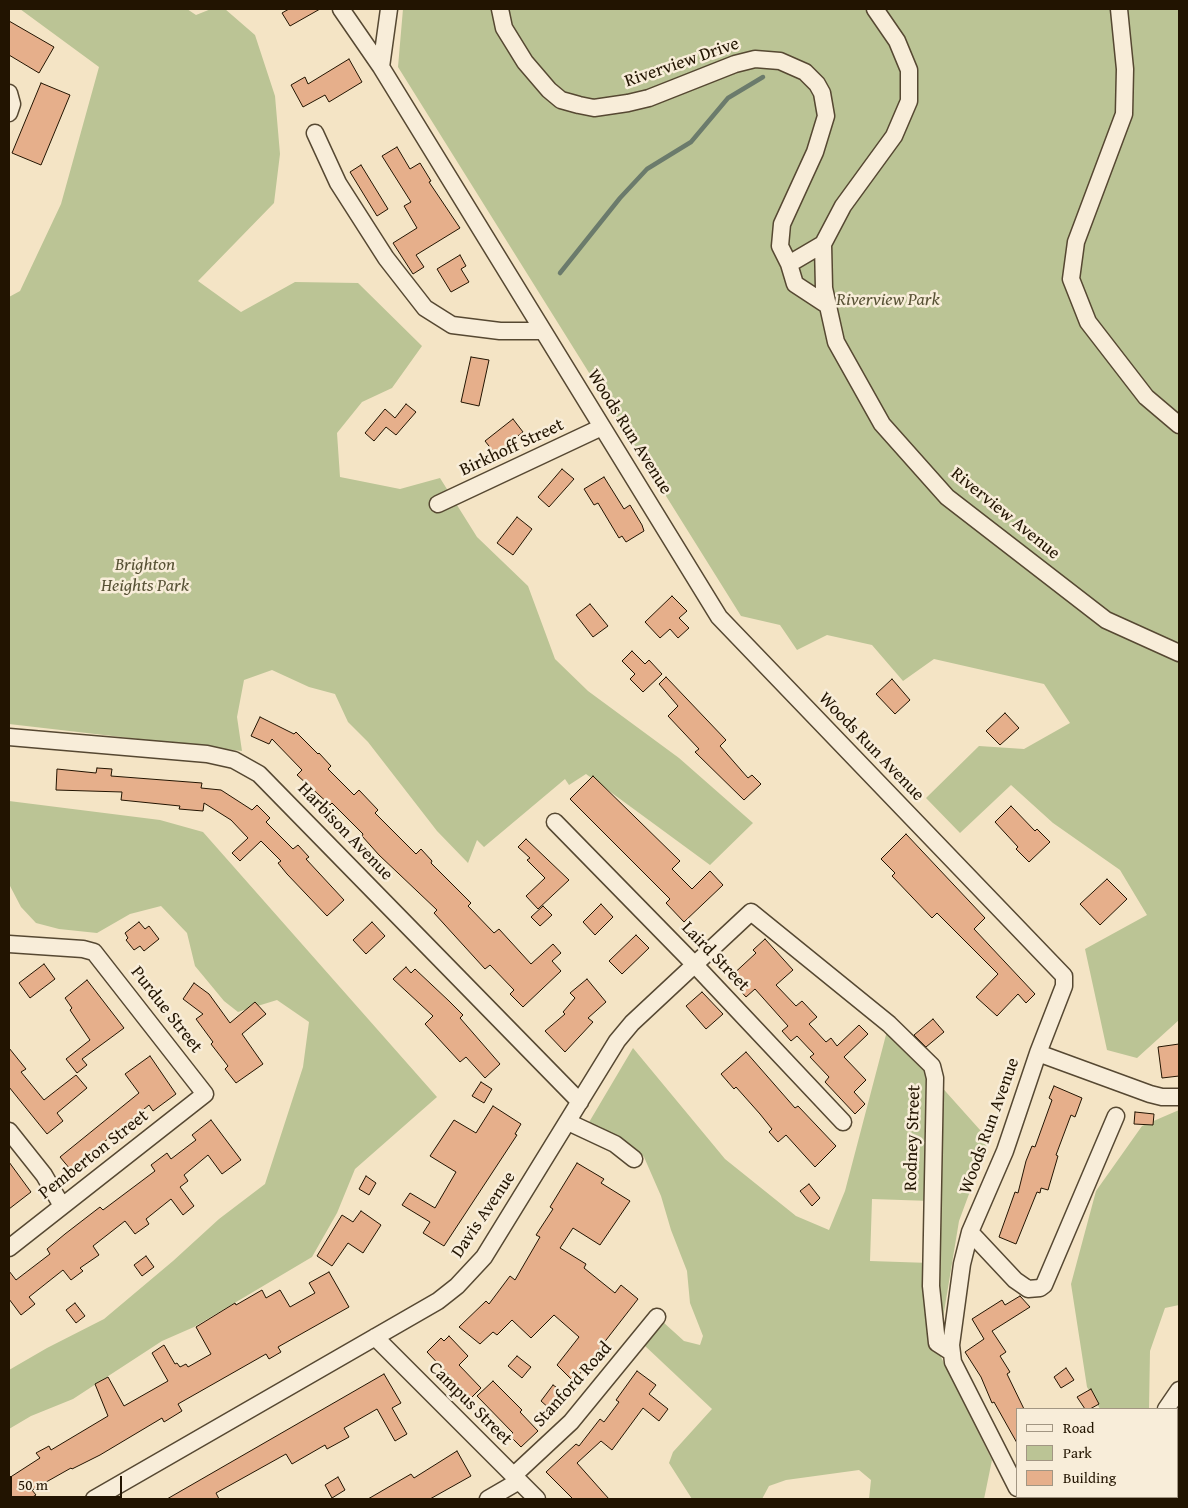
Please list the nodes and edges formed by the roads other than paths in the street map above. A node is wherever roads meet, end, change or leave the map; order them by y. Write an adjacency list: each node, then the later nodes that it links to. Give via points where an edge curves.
1 (341, 9): 6 (street, Woods Run Avenue)
2 (389, 9): 6 (street)
3 (500, 9): 11 (street, Riverview Drive, via 504,28 525,62 548,90 562,100 579,105 610,106 635,101 735,64 755,60 780,61 804,72 822,92 826,116 815,152 782,224 780,246)
4 (876, 9): 10 (street, Riverview Avenue, via 897,41 909,70 909,101 894,136 843,206)
5 (1119, 9): 14 (street, via 1125,69 1124,114 1076,242 1071,279 1088,322 1146,397)
6 (381, 68): 13 (street, Woods Run Avenue)
7 (9, 93): 8 (street, via 12,104)
8 (9, 113)
9 (315, 133): 13 (street, via 338,183 363,223 404,284 425,308 452,325 500,331)
10 (823, 244): 11 (street); 12 (street, Riverview Avenue, via 821,263)
11 (789, 264): 12 (street, via 795,284)
12 (827, 305): 17 (street, Riverview Avenue, via 836,342 882,424 947,497 1106,620)
13 (543, 331): 15 (street, Woods Run Avenue)
14 (1179, 425)
15 (602, 427): 16 (street, Birkhoff Street); 23 (street, Woods Run Avenue, via 728,628 1064,976 1064,986)
16 (438, 504)
17 (1179, 653)
18 (9, 737): 26 (street, Harbison Avenue, via 207,754 234,760 259,774)
19 (555, 822): 22 (street, Laird Street)
20 (752, 912): 22 (street, Davis Avenue); 37 (street, Rodney Street, via 889,1024 932,1066 935,1078 931,1286 937,1343)
21 (9, 944): 24 (street, Purdue Street, via 94,952)
22 (696, 966): 26 (street, Davis Avenue, via 622,1035); 29 (street, Laird Street)
23 (1038, 1052): 25 (street, via 1150,1094); 33 (street, Woods Run Avenue, via 1005,1151)
24 (205, 1094): 32 (street, Pemberton Street)
25 (1179, 1096)
26 (580, 1102): 28 (street, Davis Avenue)
27 (1116, 1116): 33 (street, via 1044,1285 1028,1289 1015,1280)
28 (568, 1122): 31 (street, via 615,1144); 36 (street, Davis Avenue, via 473,1271 438,1301)
29 (843, 1122)
30 (9, 1131): 32 (street, via 44,1175)
31 (634, 1159)
32 (62, 1206): 34 (street, Pemberton Street)
33 (970, 1232): 37 (street, Woods Run Avenue, via 962,1264)
34 (9, 1248)
35 (657, 1317): 41 (street, Stanford Road, via 571,1422)
36 (375, 1337): 41 (street, Campus Street); 43 (street, Davis Avenue)
37 (950, 1352): 40 (street)
38 (1179, 1390): 39 (street)
39 (1167, 1408)
40 (1013, 1467): 42 (street)
41 (516, 1478): 44 (street, Stanford Road); 45 (street, Campus Street)
42 (1016, 1483)
43 (94, 1499)
44 (488, 1499)
45 (537, 1499)

